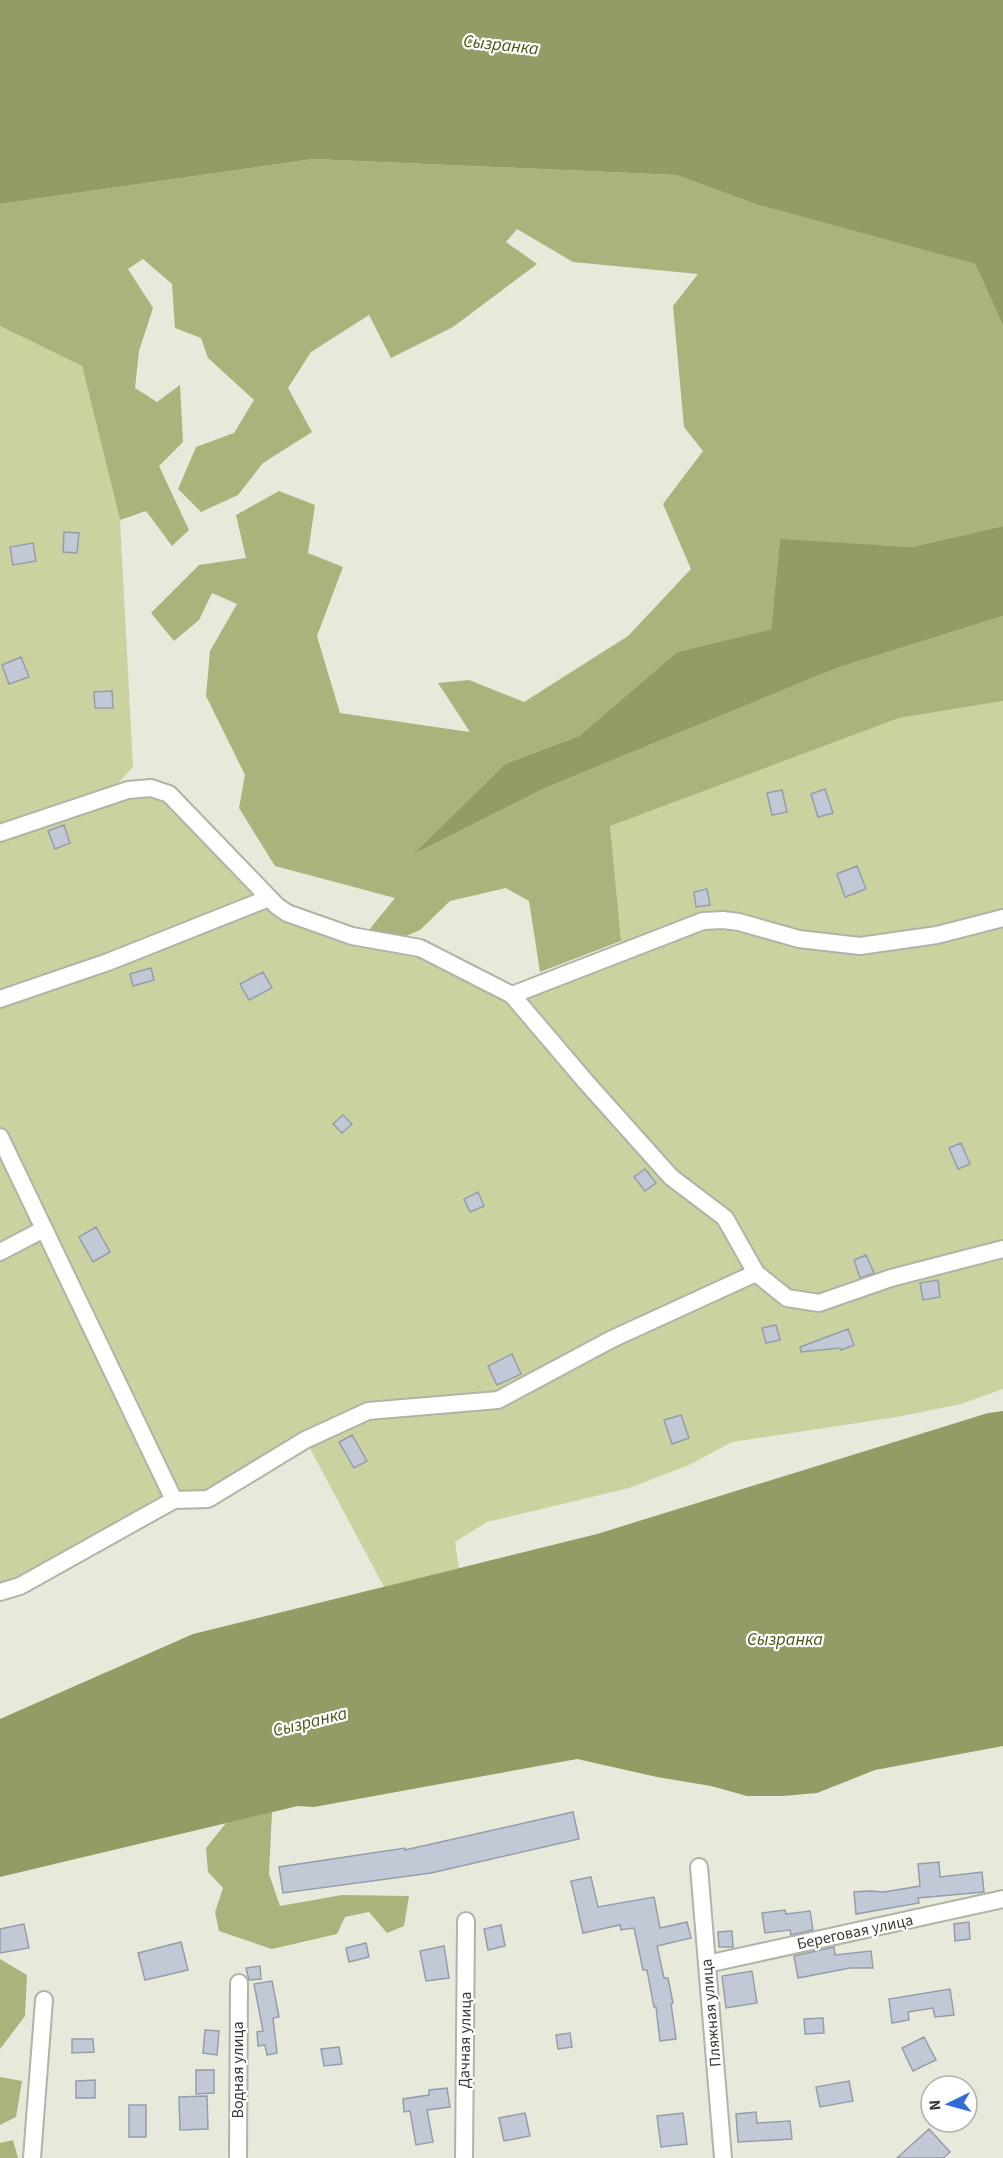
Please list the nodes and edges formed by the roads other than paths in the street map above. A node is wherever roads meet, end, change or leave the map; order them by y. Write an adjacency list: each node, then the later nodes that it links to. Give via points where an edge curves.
1 (0, 833): 2 (street, via 128,790 151,788 169,794)
2 (269, 898): 4 (street, via 287,913 352,936 420,948); 5 (street, via 108,962)
3 (1003, 918): 4 (street, via 937,935 860,946 799,939 739,922 703,921)
4 (512, 995): 10 (street, via 672,1177 725,1218)
5 (0, 999)
6 (0, 1137): 7 (street)
7 (44, 1229): 9 (street); 11 (street)
8 (1003, 1249): 10 (street, via 891,1278 819,1303 787,1298)
9 (0, 1252)
10 (756, 1273): 11 (street, via 612,1339 498,1400 368,1411 305,1440 208,1499)
11 (174, 1500): 12 (street, via 20,1586)
12 (0, 1592)
13 (699, 1867): 16 (street, Пляжная улица)
14 (1003, 1899): 16 (street, Береговая улица)
15 (466, 1921): 21 (street, Дачная улица)
16 (707, 1964): 22 (street, Пляжная улица)
17 (239, 1983): 20 (street, Водная улица)
18 (44, 2000): 19 (street)
19 (32, 2158)
20 (238, 2158)
21 (464, 2158)
22 (723, 2158)

